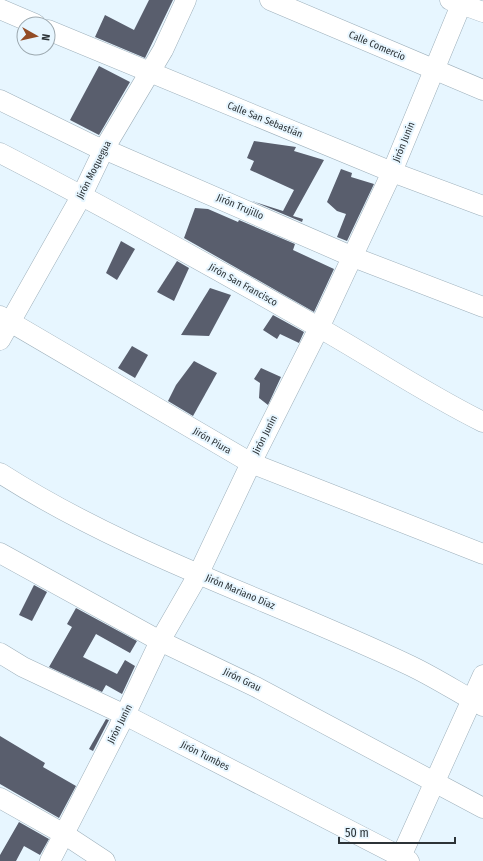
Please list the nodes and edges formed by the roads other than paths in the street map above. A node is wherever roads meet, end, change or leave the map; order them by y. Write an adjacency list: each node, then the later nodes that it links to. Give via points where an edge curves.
1 (186, 0): 9 (street, Jirón Moquegua, via 163,50)
2 (270, 0): 8 (street, Calle Comercio)
3 (458, 2): 5 (street); 8 (street, Jirón Junín)
4 (0, 10): 6 (street)
5 (483, 12)
6 (16, 16)
7 (56, 33): 9 (street, Calle San Sebastián)
8 (434, 70): 10 (street, Calle Comercio); 14 (street, Jirón Junín)
9 (149, 72): 12 (street, Jirón Moquegua); 14 (street, Calle San Sebastián)
10 (483, 90)
11 (0, 100): 12 (street, Jirón Trujillo)
12 (104, 149): 15 (street, Jirón Moquegua); 17 (street, Jirón Trujillo)
13 (0, 153): 15 (street, Jirón San Francisco)
14 (392, 172): 16 (street, Calle San Sebastián); 17 (street, Jirón Junín)
15 (82, 195): 19 (street, Jirón Moquegua); 20 (street, Jirón San Francisco)
16 (483, 206)
17 (353, 257): 18 (street, Jirón Trujillo); 20 (street, Jirón Junín)
18 (483, 307)
19 (5, 319): 21 (street, Jirón Moquegua); 23 (street, Jirón Piura)
20 (319, 328): 22 (street, Jirón San Francisco); 23 (street, Jirón Junín)
21 (0, 340)
22 (483, 422)
23 (251, 463): 26 (street, Jirón Piura); 27 (street, Jirón Junín)
24 (0, 473): 27 (street, Jirón Mariano Díaz, via 30,492)
25 (0, 553): 28 (street, Jirón Grau)
26 (483, 554)
27 (198, 575): 28 (street, Jirón Junín); 31 (street, Jirón Mariano Díaz, via 412,667)
28 (160, 641): 32 (street, Jirón Junín); 33 (street, Jirón Grau, via 262,690)
29 (0, 653): 32 (street, Jirón Tumbes, via 23,667)
30 (483, 675): 31 (street)
31 (477, 703): 33 (street)
32 (125, 715): 36 (street, Jirón Junín); 37 (street, Jirón Tumbes)
33 (433, 783): 35 (street, Jirón Grau); 37 (street)
34 (0, 798): 36 (street)
35 (483, 808)
36 (64, 834): 38 (street, Jirón Junín); 39 (street)
37 (403, 860)
38 (50, 861)
39 (105, 861)

